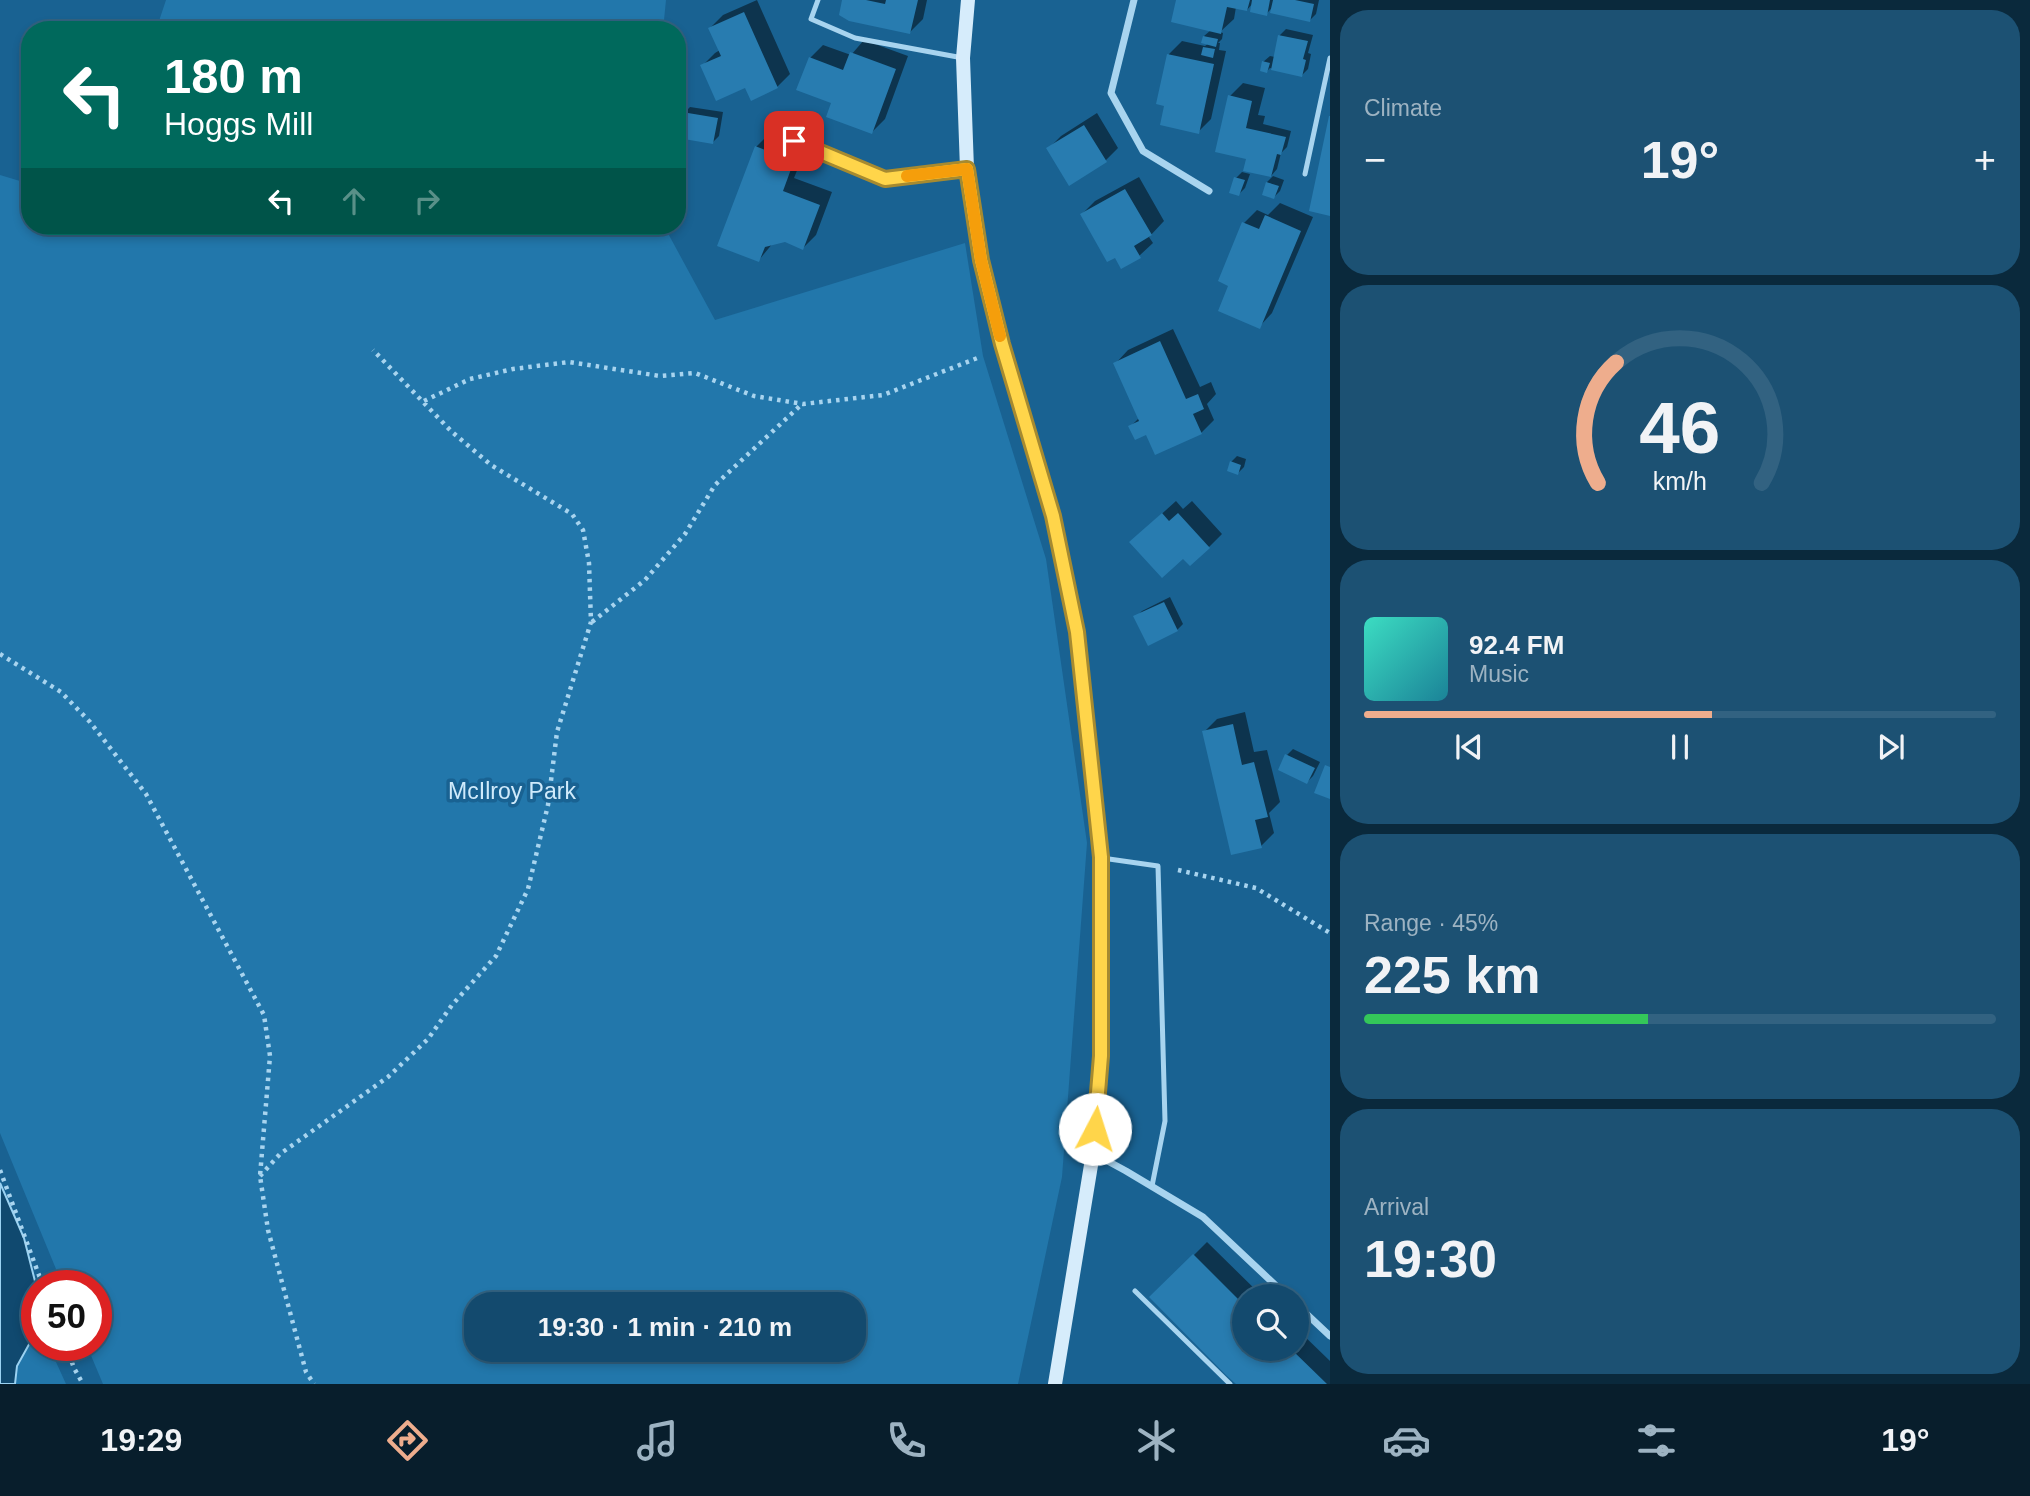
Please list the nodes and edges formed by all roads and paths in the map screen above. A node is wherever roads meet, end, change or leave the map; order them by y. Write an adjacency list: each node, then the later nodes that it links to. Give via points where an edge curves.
1 (818, 0): 4 (lane, via 811,19 855,38)
2 (968, 0): 4 (main road)
3 (1134, 0): 9 (street, via 1111,93 1143,151)
4 (962, 58): 7 (main road)
5 (1330, 58): 8 (lane)
6 (774, 132): 7 (street, via 885,179)
7 (967, 169): 10 (main road, via 981,260)
8 (1305, 174)
9 (1209, 191)
10 (1002, 344): 13 (path, via 883,394); 16 (main road, via 1053,516 1077,632)
11 (373, 350): 12 (path)
12 (424, 401): 13 (path, via 470,379 569,362 660,376 695,373 754,396); 14 (path, via 491,465 572,514 583,530 589,563)
13 (802, 404): 14 (path, via 715,485 685,534 645,580)
14 (591, 622): 21 (path, via 557,732 548,805 528,889 496,956 428,1039 388,1077 281,1154)
15 (0, 654): 21 (path, via 61,692 146,794 264,1015 270,1056)
16 (1101, 857): 17 (lane); 19 (main road, via 1101,1056)
17 (1158, 866): 18 (path, via 1256,888); 22 (lane, via 1165,1121)
18 (1330, 933)
19 (1093, 1153): 22 (street); 31 (main road)
20 (0, 1170): 23 (path)
21 (260, 1176): 30 (path, via 268,1230 306,1372)
22 (1152, 1186): 24 (street, via 1203,1217)
23 (37, 1270)
24 (1274, 1284)
25 (1135, 1291): 32 (lane)
26 (1309, 1316): 27 (street)
27 (1330, 1336)
28 (71, 1361): 29 (path)
29 (83, 1384)
30 (314, 1384)
31 (1055, 1384)
32 (1230, 1384)

